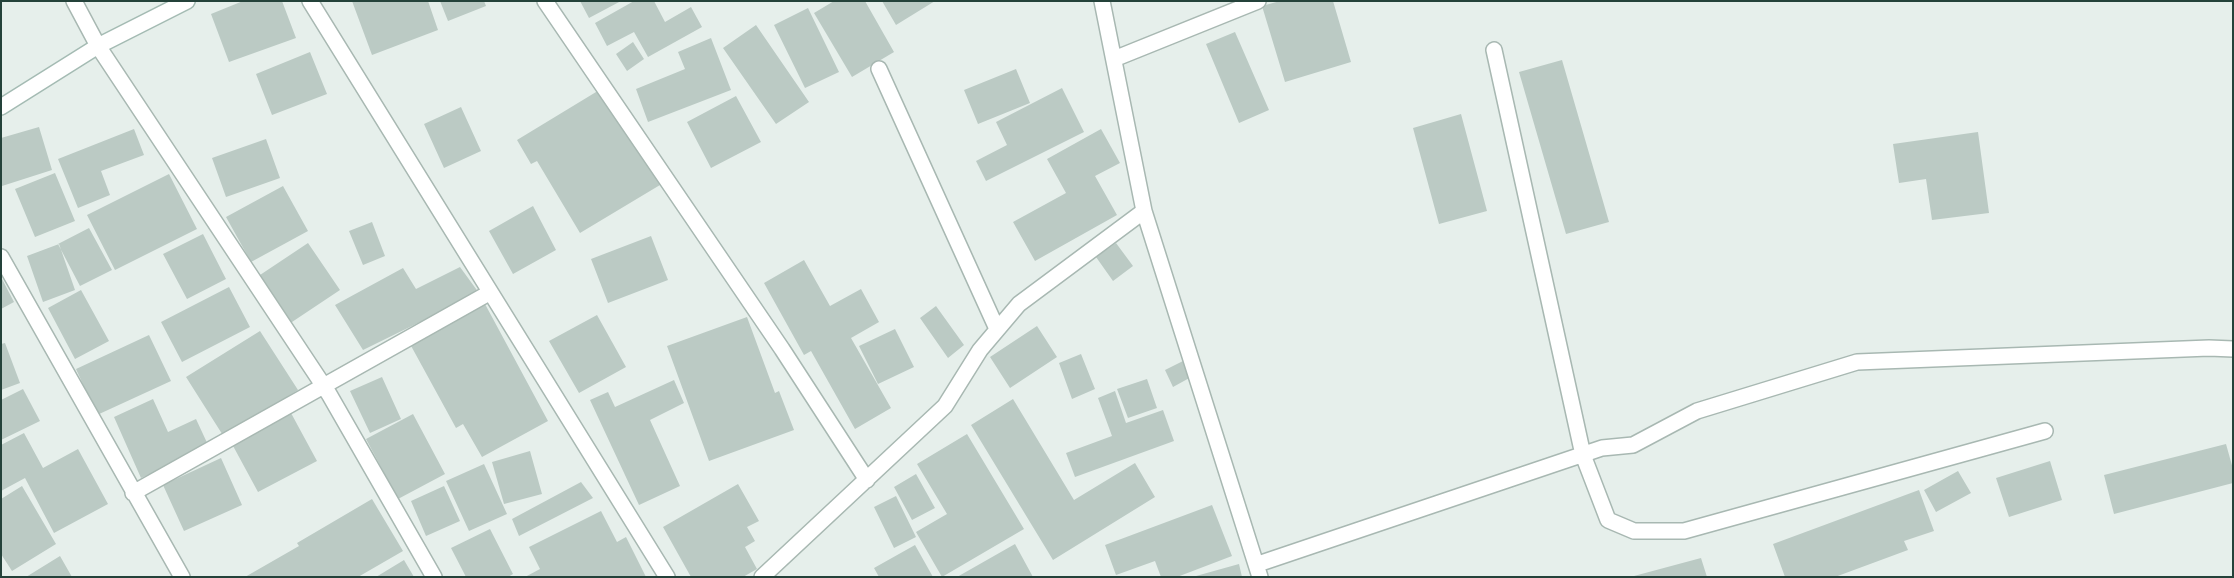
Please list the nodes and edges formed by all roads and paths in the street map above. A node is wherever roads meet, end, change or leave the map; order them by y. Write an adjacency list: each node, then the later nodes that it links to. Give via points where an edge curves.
1 (74, 1): 7 (street)
2 (187, 1): 7 (street)
3 (310, 1): 14 (street)
4 (545, 1): 20 (street)
5 (1102, 1): 9 (street)
6 (1258, 1): 9 (street)
7 (98, 46): 11 (street); 17 (street)
8 (1494, 50): 19 (street)
9 (1114, 59): 12 (street)
10 (879, 69): 15 (street)
11 (1, 107)
12 (1144, 210): 15 (street, via 1019,304); 22 (street)
13 (1, 258): 21 (street)
14 (489, 293): 17 (street); 25 (street)
15 (997, 329): 20 (street, via 945,406)
16 (2233, 348): 19 (street, via 1857,362 1697,411 1633,445 1602,448)
17 (323, 385): 21 (street); 24 (street)
18 (2045, 431): 19 (street, via 1684,531 1634,531 1608,520)
19 (1583, 455): 22 (street)
20 (868, 480): 26 (street)
21 (133, 493): 23 (street)
22 (1259, 570)
23 (182, 577)
24 (434, 577)
25 (667, 577)
26 (762, 577)

